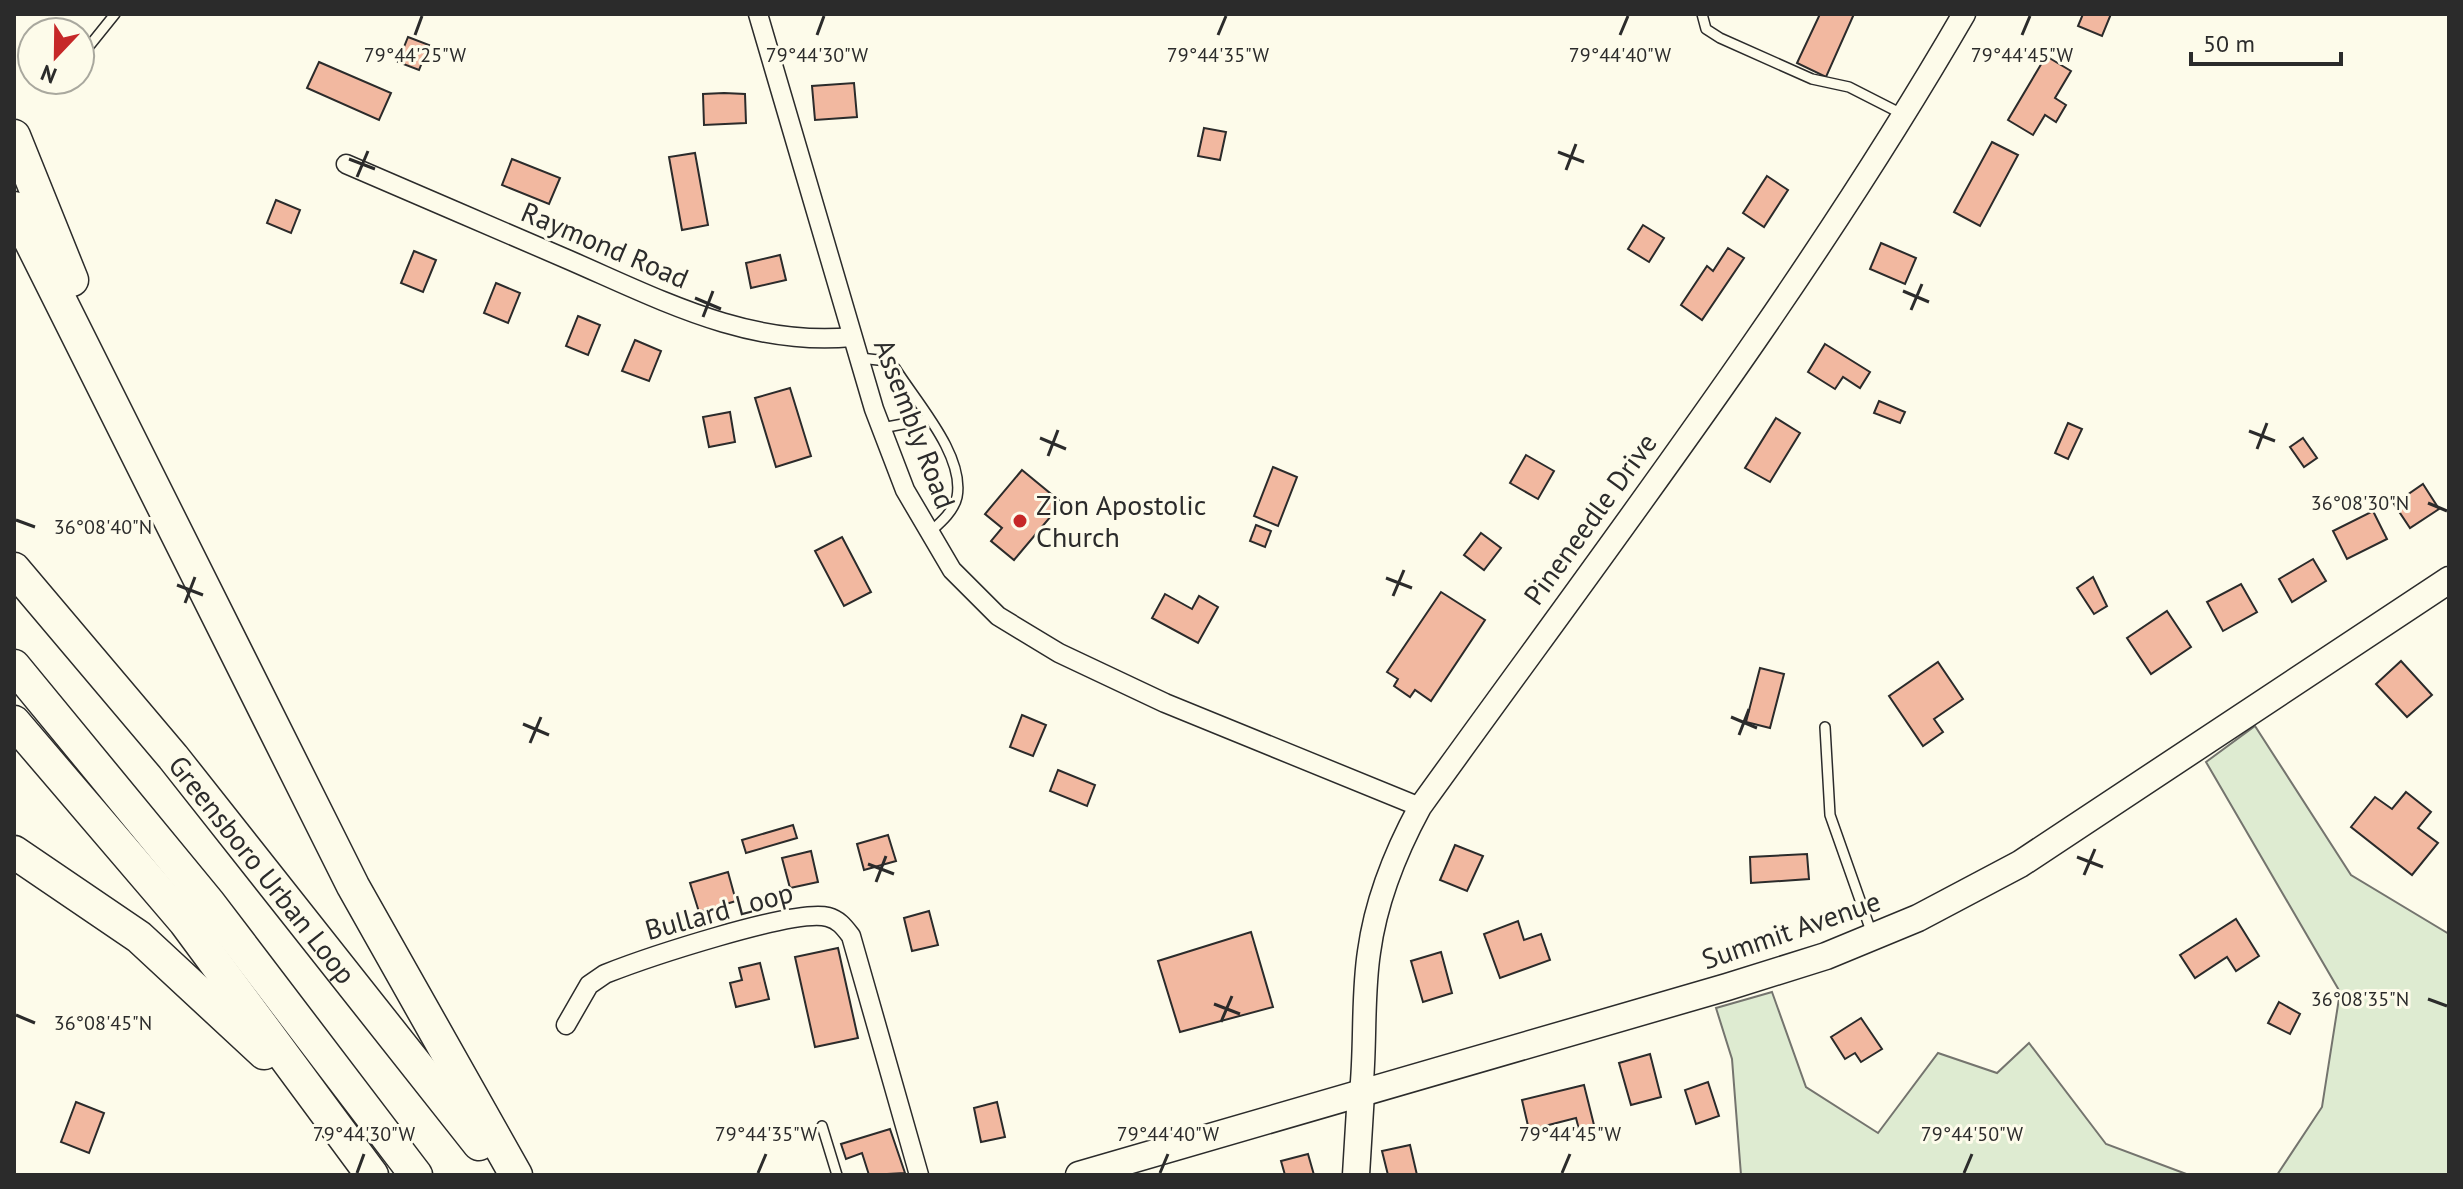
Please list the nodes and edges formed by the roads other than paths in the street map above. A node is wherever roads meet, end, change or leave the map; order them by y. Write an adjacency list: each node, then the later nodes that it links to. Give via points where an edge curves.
1 (115, 14): 5 (lane)
2 (758, 14): 10 (street, Assembly Road)
3 (1702, 14): 6 (lane, via 1706,29 1720,38 1812,79 1849,87)
4 (1964, 14): 6 (street, Pineneedle Drive)
5 (96, 38)
6 (1905, 116): 21 (street, Pineneedle Drive, via 1801,277)
7 (14, 136): 14 (highway)
8 (346, 164): 10 (street, Raymond Road, via 724,325 796,339)
9 (14, 208): 14 (highway)
10 (852, 337): 11 (street, Assembly Road)
11 (859, 358): 12 (lane, via 887,361); 13 (street, Assembly Road)
12 (929, 419): 13 (lane); 15 (lane, via 942,436 957,478 957,499)
13 (881, 428): 15 (street, Assembly Road)
14 (160, 494): 30 (highway, via 353,886)
15 (928, 534): 21 (street, Assembly Road, via 952,570 998,616 1059,653 1165,703)
16 (14, 569): 29 (highway, Greensboro Urban Loop, via 173,757)
17 (2449, 580): 23 (main road, Summit Avenue, via 2020,864)
18 (14, 666): 28 (highway, via 209,903)
19 (14, 722): 27 (highway, via 185,922)
20 (1825, 727): 23 (lane, via 1830,815)
21 (1420, 807): 25 (street, Pineneedle Drive, via 1393,862 1374,920)
22 (14, 852): 27 (highway, via 96,905 184,975 272,1060)
23 (1873, 937): 25 (main road, Summit Avenue, via 1727,987)
24 (566, 1025): 32 (street, Bullard Loop, via 589,985 616,969 791,918 815,915 840,922 859,961)
25 (1361, 1093): 33 (main road, Summit Avenue); 34 (main road)
26 (822, 1126): 31 (lane)
27 (364, 1166)
28 (416, 1175)
29 (503, 1175)
30 (516, 1175)
31 (837, 1175)
32 (919, 1175)
33 (1079, 1175)
34 (1356, 1175)

